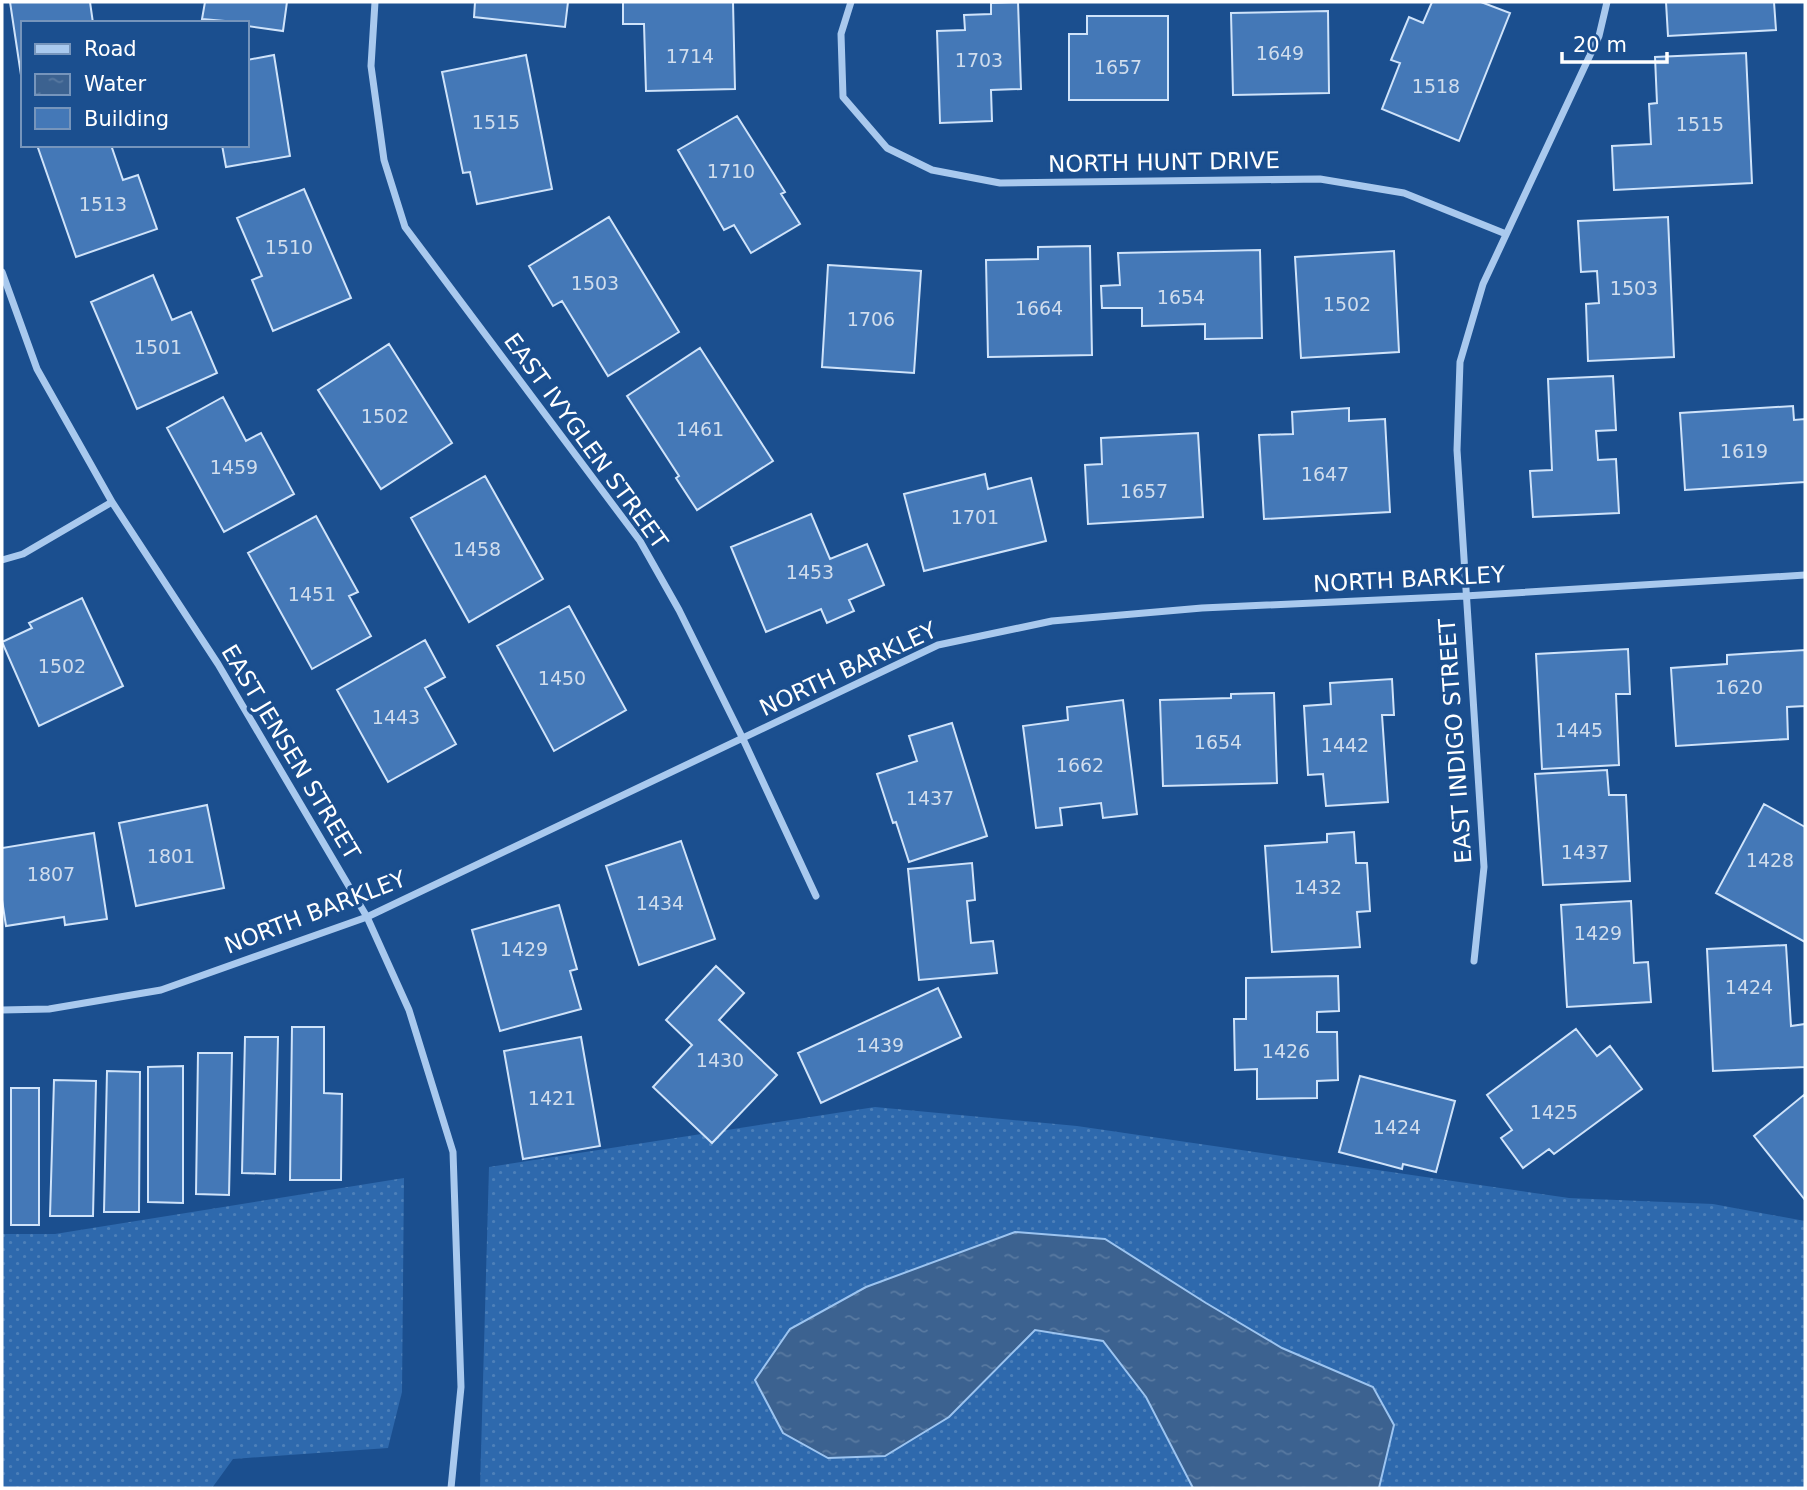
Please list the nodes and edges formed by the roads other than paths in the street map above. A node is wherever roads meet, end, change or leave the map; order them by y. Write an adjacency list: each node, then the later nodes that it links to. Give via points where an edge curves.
1 (376, 2): 10 (street, EAST IVYGLEN STREET, via 370,66 384,160 405,228 640,541)
2 (851, 2): 4 (street, NORTH HUNT DRIVE, via 841,34 843,97 887,148 932,170 1000,183 1320,179 1404,192)
3 (1607, 2): 4 (street, EAST INDIGO STREET, via 1599,37)
4 (1507, 234): 9 (street, EAST INDIGO STREET, via 1483,284 1460,362 1457,450)
5 (2, 272): 6 (street, EAST JENSEN STREET, via 37,369)
6 (112, 502): 7 (street, via 23,555); 12 (street, EAST JENSEN STREET, via 218,664)
7 (2, 560)
8 (1805, 575): 9 (street, NORTH BARKLEY)
9 (1465, 596): 10 (street, NORTH BARKLEY, via 1202,608 1052,621 938,645); 13 (street, EAST INDIGO STREET, via 1484,867)
10 (743, 739): 11 (street, EAST IVYGLEN STREET); 12 (street, NORTH BARKLEY)
11 (816, 896)
12 (366, 917): 14 (street, NORTH BARKLEY, via 161,990 49,1009); 15 (street, EAST JENSEN STREET, via 409,1010 453,1152 461,1387)
13 (1474, 961)
14 (2, 1010)
15 (451, 1488)

